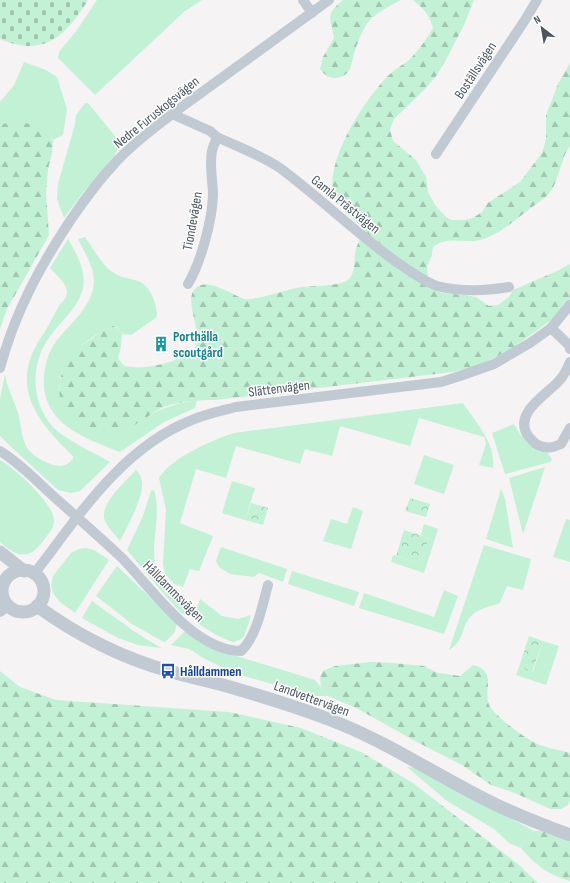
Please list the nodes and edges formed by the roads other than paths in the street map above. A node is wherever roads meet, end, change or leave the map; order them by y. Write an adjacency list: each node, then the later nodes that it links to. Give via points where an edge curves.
1 (303, 0): 4 (street)
2 (329, 0): 4 (street, Nedre Furuskogsvägen)
3 (536, 0): 7 (street, Boställsvägen)
4 (312, 13): 5 (street, Nedre Furuskogsvägen)
5 (172, 114): 6 (street, Gamla Prästvägen, via 210,131); 14 (street, Nedre Furuskogsvägen, via 115,162 60,235 18,311)
6 (217, 137): 8 (street, Tiondevägen, via 212,151 213,194 209,220 198,264); 9 (street, Gamla Prästvägen, via 280,168 383,252 436,286 461,290)
7 (436, 154)
8 (188, 284)
9 (509, 287)
10 (570, 305): 11 (street, Slättenvägen)
11 (551, 328): 12 (street); 17 (street, Slättenvägen, via 494,364 441,382 236,407 191,420 137,452 112,476)
12 (570, 349)
13 (570, 362): 15 (street, via 557,383 530,409 524,422 531,439 536,444 548,448 561,444)
14 (0, 368)
15 (570, 428)
16 (0, 451): 17 (street, via 19,464)
17 (77, 517): 19 (street, Slättenvägen); 20 (street, Hålldammsvägen, via 188,627 230,651 241,651 251,639)
18 (0, 552): 19 (street)
19 (29, 572): 21 (street, via 14,572 8,577 3,586); 22 (street, via 42,582 44,590 42,600)
20 (268, 585)
21 (3, 601): 22 (street, via 14,610 22,612 30,611)
22 (37, 606): 23 (street, Landvettervägen, via 62,624 132,658 168,671 236,688 329,719 378,741 526,819)
23 (570, 835)

